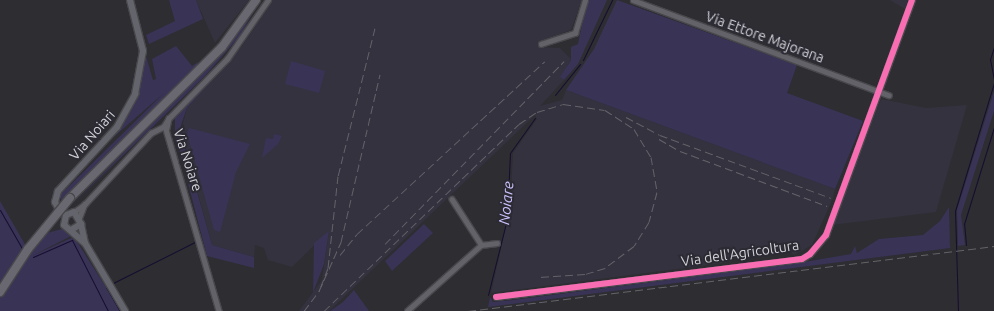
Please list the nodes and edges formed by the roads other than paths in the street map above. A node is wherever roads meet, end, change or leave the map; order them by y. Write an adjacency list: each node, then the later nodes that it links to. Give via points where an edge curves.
1 (130, 0): 13 (street, Via Noiari, via 143,50 135,94 117,127 58,191 54,202)
2 (256, 0): 21 (highway, bridge, via 222,47 70,198 34,240)
3 (268, 0): 10 (street, via 227,58 169,118)
4 (585, 0): 7 (street, via 576,33)
5 (633, 0): 8 (street, Via Ettore Majorana)
6 (912, 0): 8 (street, Via dell'Agricoltura)
7 (541, 44)
8 (878, 91): 9 (street, Via Ettore Majorana); 22 (street, Via dell'Agricoltura, via 826,235 810,254 802,259)
9 (889, 95)
10 (166, 127): 12 (street, Via Noiare, via 151,133); 24 (street, Via Noiare)
11 (452, 200): 20 (street)
12 (85, 204): 14 (street, Via Noiare); 16 (street, Via Noiare)
13 (59, 210): 14 (street); 15 (street)
14 (71, 213): 15 (street); 16 (street)
15 (63, 218): 17 (street, via 64,225)
16 (80, 220): 17 (street); 18 (street)
17 (71, 230): 18 (street)
18 (85, 243): 23 (street)
19 (497, 243): 20 (street)
20 (481, 245): 25 (street)
21 (0, 292)
22 (496, 296)
23 (125, 311)
24 (219, 311)
25 (407, 311)

